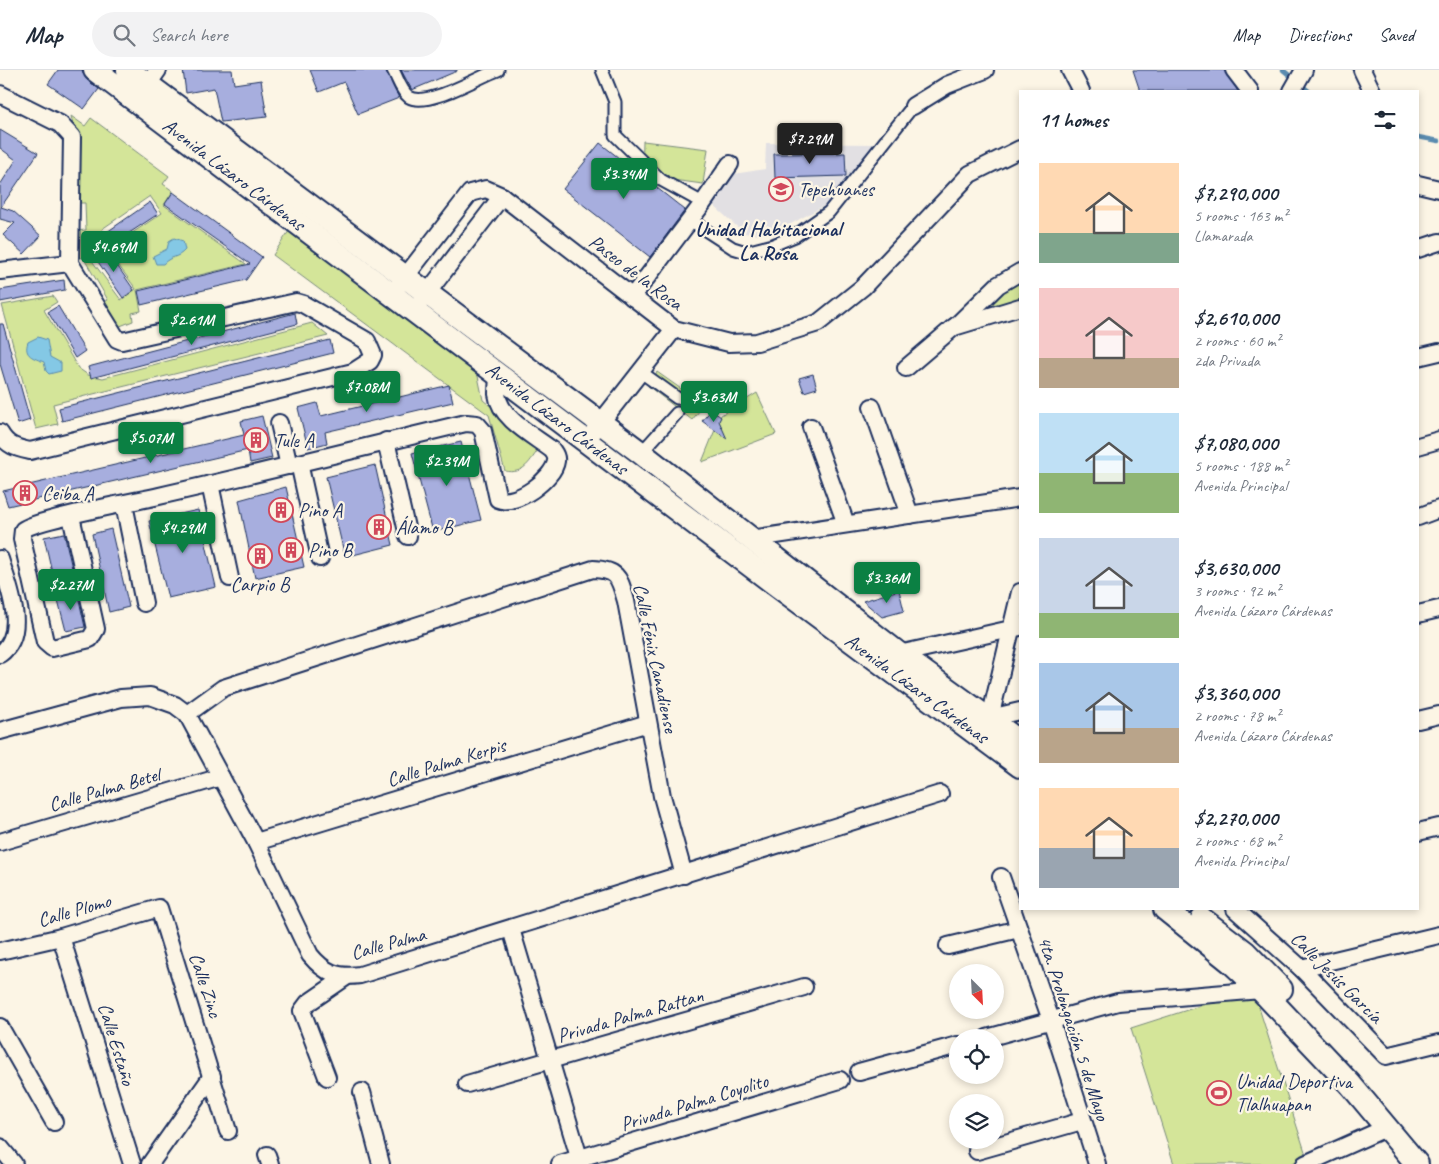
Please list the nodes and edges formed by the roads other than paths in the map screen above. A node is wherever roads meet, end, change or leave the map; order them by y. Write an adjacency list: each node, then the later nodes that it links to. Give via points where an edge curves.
1 (96, 70): 28 (main road, Avenida Lázaro Cárdenas)
2 (128, 70): 10 (main road, Avenida Lázaro Cárdenas)
3 (393, 70): 4 (street, via 403,91 411,98 422,100 439,96)
4 (498, 70)
5 (602, 70): 21 (street, via 615,102 615,135 662,180)
6 (985, 70): 15 (street, via 947,84)
7 (1070, 70): 11 (street)
8 (1234, 70): 12 (street)
9 (1362, 70): 13 (street)
10 (153, 77): 28 (main road, Avenida Lázaro Cárdenas)
11 (1080, 90)
12 (1249, 90)
13 (1372, 90)
14 (0, 94): 25 (street, via 60,124 72,137)
15 (913, 106): 22 (street, via 828,212 795,236 746,252 733,248)
16 (1019, 150): 33 (street, Paseo de la Rosa, via 970,174 863,287 818,323 757,342 729,343)
17 (730, 164): 21 (street)
18 (1419, 184): 19 (street)
19 (1439, 188)
20 (502, 196): 28 (street, Paseo de la Rosa, via 486,189 470,193); 29 (street, Paseo de la Rosa); 30 (street)
21 (703, 203): 22 (street)
22 (690, 220): 29 (street)
23 (1439, 242): 24 (street)
24 (1419, 249)
25 (70, 263): 26 (street); 45 (street, via 112,334 122,341 296,302 367,341 372,355 370,361 353,372 30,450 16,448 4,441)
26 (0, 271)
27 (1019, 273): 32 (street, via 998,285)
28 (399, 285): 30 (main road, Avenida Lázaro Cárdenas)
29 (632, 296): 33 (street, Paseo de la Rosa)
30 (421, 302): 38 (main road, Avenida Lázaro Cárdenas); 44 (main road, Avenida Lázaro Cárdenas)
31 (1019, 307): 32 (street)
32 (954, 327): 36 (street)
33 (674, 329): 37 (street)
34 (1439, 352): 35 (street)
35 (1419, 357)
36 (906, 368)
37 (641, 372): 39 (street); 44 (street)
38 (498, 374): 44 (main road, Avenida Lázaro Cárdenas); 47 (street, via 497,395 502,408 556,457 551,470 533,490 510,502 498,499 482,430 474,423)
39 (677, 398)
40 (872, 407): 55 (street)
41 (677, 413): 49 (street)
42 (280, 423): 50 (street)
43 (811, 427): 58 (street)
44 (594, 431): 49 (main road, Avenida Lázaro Cárdenas); 78 (main road, Avenida Lázaro Cárdenas, via 767,578)
45 (0, 433)
46 (1439, 440): 48 (street)
47 (386, 441): 50 (street); 59 (street)
48 (1419, 446)
49 (641, 453): 60 (main road, Avenida Lázaro Cárdenas)
50 (294, 464): 51 (street); 61 (street)
51 (210, 484): 53 (street); 63 (street)
52 (1019, 498): 55 (street)
53 (124, 504): 56 (street); 67 (street)
54 (1439, 509): 57 (street)
55 (910, 514): 58 (street)
56 (71, 516): 64 (street); 65 (street, via 23,530)
57 (1419, 516)
58 (846, 524): 60 (street)
59 (408, 536)
60 (751, 539): 72 (main road, Avenida Lázaro Cárdenas)
61 (320, 558)
62 (1, 568): 71 (street, via 16,618 12,639)
63 (230, 578)
64 (85, 582): 65 (street); 65 (street, via 96,629 94,635 57,648 45,642)
65 (33, 593)
66 (1019, 601): 70 (street)
67 (144, 603)
68 (1439, 609): 69 (street)
69 (1419, 614)
70 (1016, 628): 72 (street); 78 (street)
71 (0, 654)
72 (899, 654): 78 (main road, Avenida Lázaro Cárdenas)
73 (1019, 711): 78 (street)
74 (187, 714): 77 (street, Calle Fénix Canadiense, via 223,688 592,569 609,570 619,580); 79 (street, via 175,705 150,696 121,698); 82 (street, Calle Palma)
75 (1439, 715): 76 (street)
76 (1419, 720)
77 (648, 723): 87 (street, Calle Palma Kerpis); 88 (street, Calle Fénix Canadiense, via 662,796)
78 (984, 725): 80 (main road, Avenida Lázaro Cárdenas); 81 (main road, Avenida Lázaro Cárdenas)
79 (0, 732)
80 (1019, 742)
81 (1019, 765)
82 (221, 778): 86 (street, Calle Palma Betel); 87 (street, Calle Palma)
83 (940, 794): 88 (street)
84 (1439, 827): 85 (street)
85 (1419, 832)
86 (0, 842)
87 (256, 842): 101 (street, Calle Palma, via 310,955 321,969)
88 (684, 875): 95 (street, Calle Palma)
89 (1001, 877): 94 (street, 4ta. Prolongación 5 de Mayo)
90 (159, 908): 97 (street, Calle Plomo); 111 (street, Calle Zinc)
91 (1166, 910): 103 (main road)
92 (1191, 910): 131 (main road, via 1245,952 1276,983 1362,1075)
93 (1236, 910): 100 (street, Calle Jesús García)
94 (1019, 929): 98 (street); 104 (street, 4ta. Prolongación 5 de Mayo)
95 (511, 930): 101 (street, Calle Palma); 109 (street)
96 (1439, 935): 100 (street)
97 (61, 936): 99 (street, Calle Plomo); 125 (street, Calle Estaño)
98 (948, 946)
99 (0, 952)
100 (1301, 968): 107 (street, Calle Jesús García, via 1386,1056)
101 (346, 977): 112 (street, via 308,1003 302,1012)
102 (804, 987): 109 (street, Privada Palma Rattan)
103 (1261, 990): 104 (street, via 1118,1002); 118 (main road)
104 (1051, 1020): 106 (street); 116 (street, 4ta. Prolongación 5 de Mayo)
105 (0, 1027): 117 (street)
106 (1004, 1033)
107 (1439, 1043)
108 (949, 1047): 110 (street)
109 (550, 1060): 114 (street, Privada Palma Rattan); 123 (street)
110 (859, 1072)
111 (212, 1076): 119 (street, Calle Zinc); 122 (street)
112 (327, 1077)
113 (840, 1080): 123 (street, Privada Palma Coyolito)
114 (467, 1084)
115 (362, 1092): 126 (street)
116 (1082, 1121): 121 (street); 128 (street, 4ta. Prolongación 5 de Mayo)
117 (54, 1122)
118 (1388, 1127): 129 (street); 130 (main road)
119 (228, 1131)
120 (0, 1147): 124 (street)
121 (977, 1151)
122 (155, 1161)
123 (580, 1161): 127 (street, Privada Palma Coyolito)
124 (14, 1164)
125 (132, 1164)
126 (381, 1164)
127 (560, 1164)
128 (1097, 1164)
129 (1305, 1164)
130 (1416, 1164)
131 (1431, 1164)

